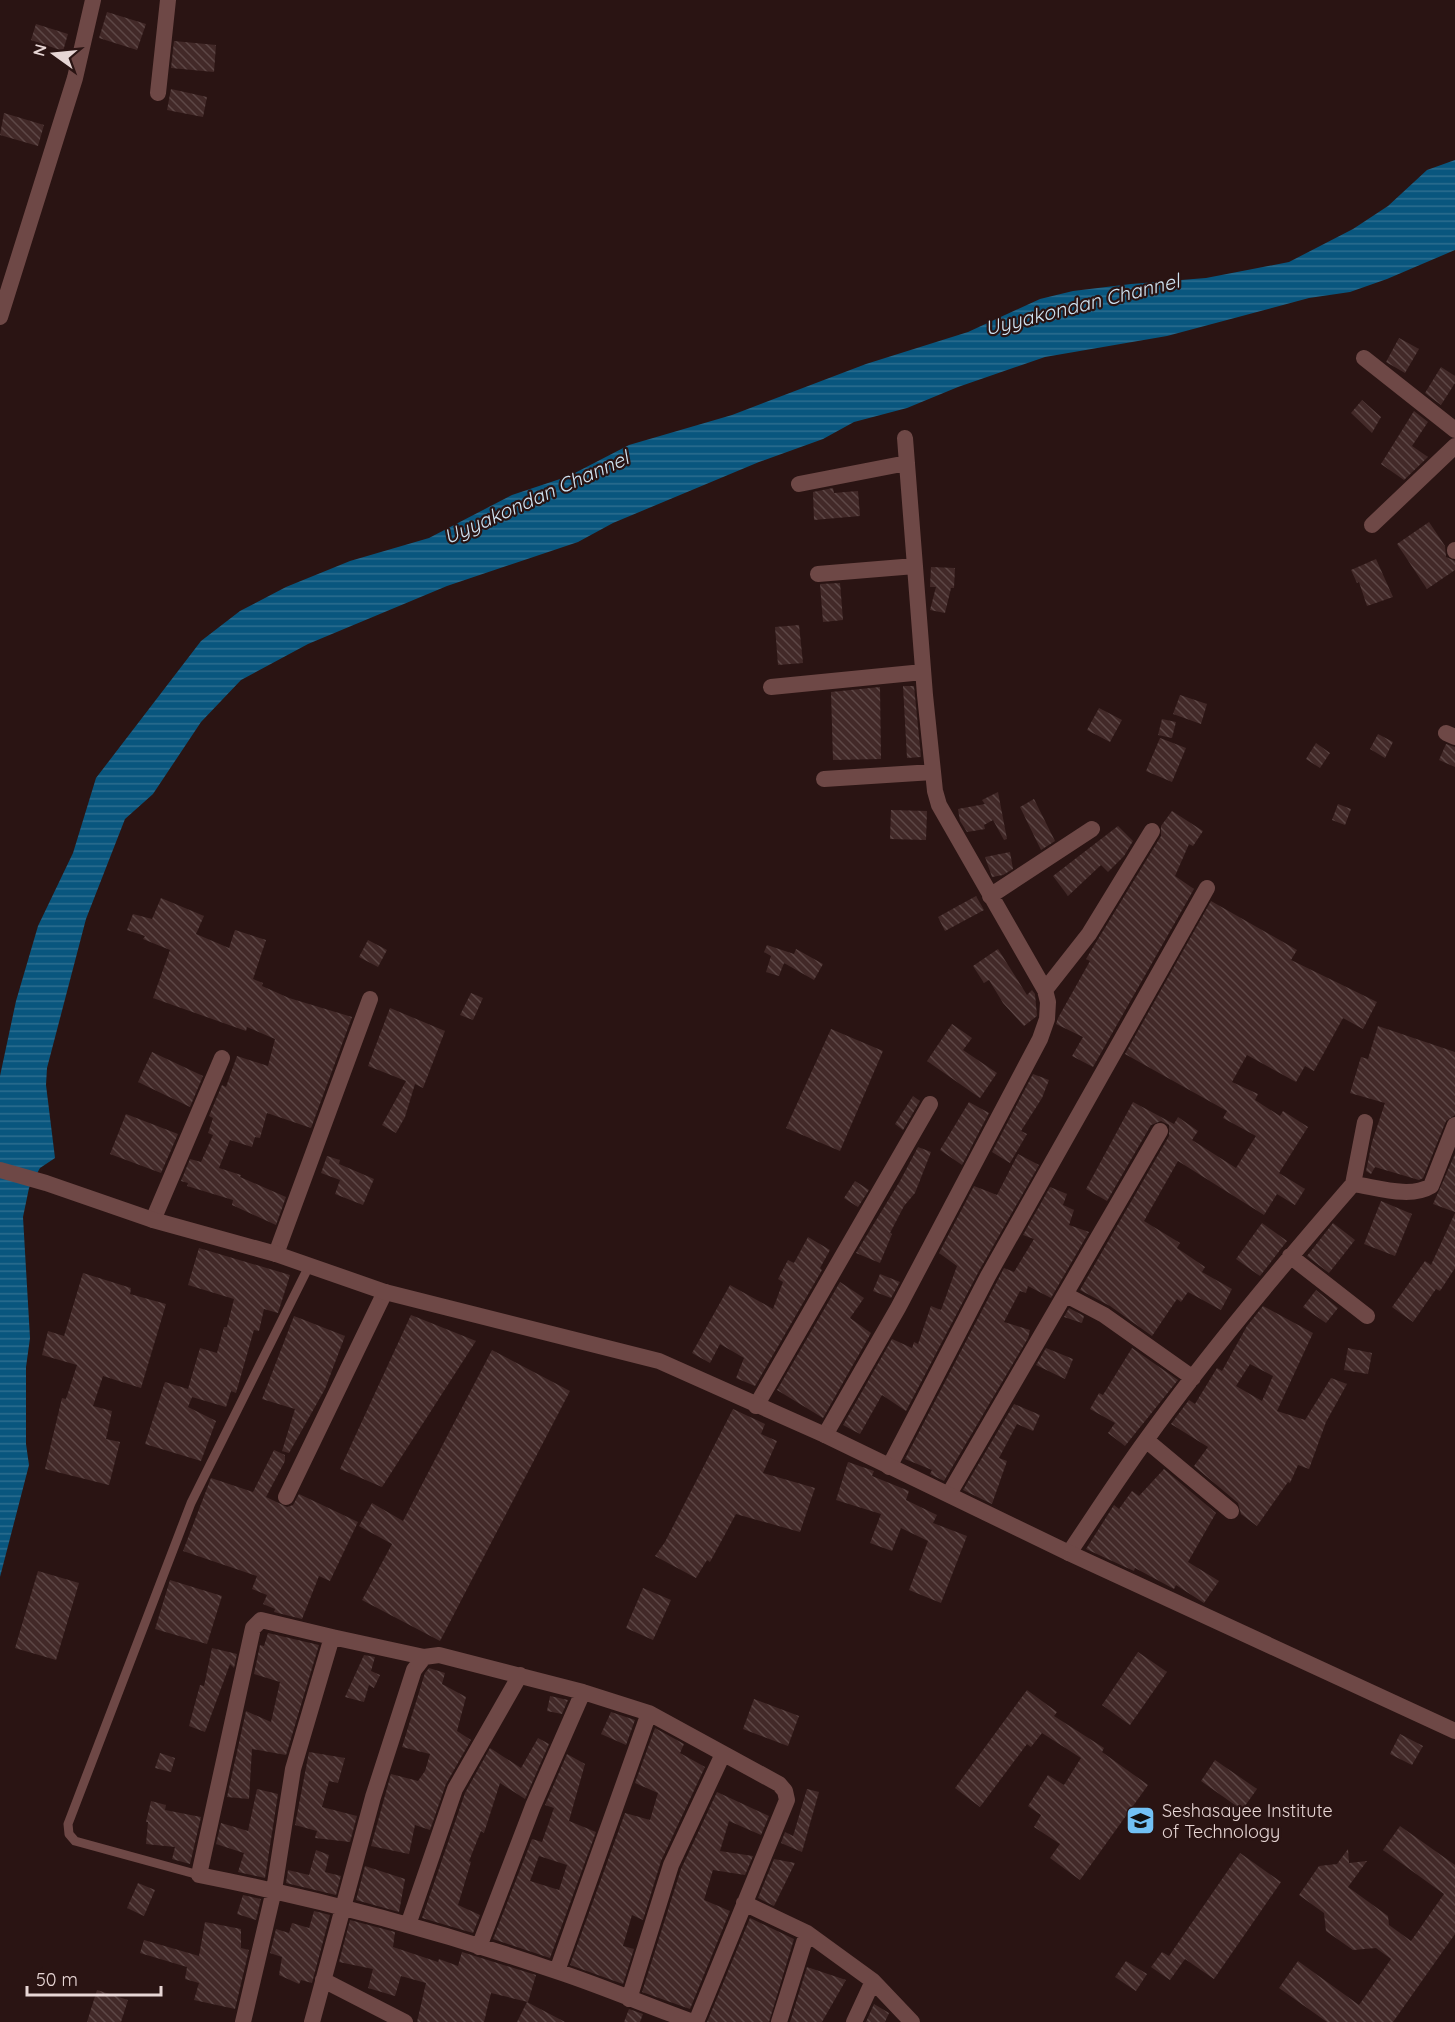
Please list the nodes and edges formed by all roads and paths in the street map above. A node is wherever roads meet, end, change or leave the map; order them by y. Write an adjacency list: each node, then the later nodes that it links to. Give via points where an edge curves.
1 (93, 0): 4 (street, via 75,78)
2 (168, 0): 3 (street)
3 (158, 93)
4 (0, 316)
5 (1364, 358): 6 (street)
6 (1455, 430)
7 (905, 438): 9 (street)
8 (1455, 446): 11 (street)
9 (907, 463): 10 (street); 12 (street)
10 (799, 484)
11 (1372, 525)
12 (915, 566): 13 (street); 14 (street)
13 (818, 574)
14 (923, 672): 15 (street); 16 (street)
15 (771, 687)
16 (933, 772): 17 (street); 21 (street, via 939,805)
17 (824, 779)
18 (1092, 829): 21 (street)
19 (1152, 831): 22 (street, via 1089,934)
20 (1207, 888): 42 (street, via 988,1276)
21 (990, 896): 22 (street)
22 (1046, 990): 40 (street, via 1047,1018 1040,1038 898,1308)
23 (370, 999): 32 (street)
24 (222, 1058): 31 (street)
25 (930, 1104): 39 (street)
26 (1365, 1122): 30 (street)
27 (1455, 1125): 30 (street, via 1431,1186 1423,1191)
28 (1160, 1131): 36 (street)
29 (0, 1170): 31 (street)
30 (1353, 1184): 33 (street)
31 (153, 1220): 32 (street)
32 (276, 1254): 34 (street)
33 (1290, 1256): 37 (street); 38 (street)
34 (309, 1266): 35 (street); 54 (lane, via 191,1503 68,1824 75,1841)
35 (385, 1292): 39 (street, via 658,1361); 44 (street)
36 (1066, 1295): 38 (street, via 1104,1315); 43 (street)
37 (1368, 1316)
38 (1193, 1378): 41 (street)
39 (756, 1406): 40 (street)
40 (825, 1435): 42 (street)
41 (1146, 1440): 45 (street); 46 (street)
42 (889, 1467): 43 (street)
43 (949, 1494): 46 (street)
44 (286, 1497)
45 (1231, 1511)
46 (1069, 1553): 52 (street)
47 (332, 1637): 48 (street); 54 (street, via 272,1621 261,1620 253,1628); 55 (street, via 293,1769)
48 (424, 1657): 49 (street, via 439,1655); 57 (street, via 414,1670)
49 (520, 1675): 50 (street); 58 (street, via 455,1789)
50 (583, 1692): 51 (street); 60 (street)
51 (649, 1713): 53 (street); 61 (street)
52 (1455, 1731)
53 (723, 1754): 56 (street, via 780,1784 787,1800); 64 (street, via 671,1865)
54 (199, 1875): 55 (street)
55 (274, 1890): 57 (street); 65 (street)
56 (744, 1904): 59 (street); 68 (street)
57 (343, 1905): 58 (street); 62 (street)
58 (408, 1925): 60 (street)
59 (807, 1933): 63 (street); 69 (street)
60 (478, 1947): 61 (street)
61 (557, 1971): 64 (street)
62 (323, 1980): 66 (street); 67 (street)
63 (873, 1981): 70 (street); 71 (street)
64 (629, 1999): 68 (street)
65 (243, 2022)
66 (312, 2022)
67 (405, 2022)
68 (694, 2022)
69 (779, 2022)
70 (854, 2022)
71 (912, 2022)

